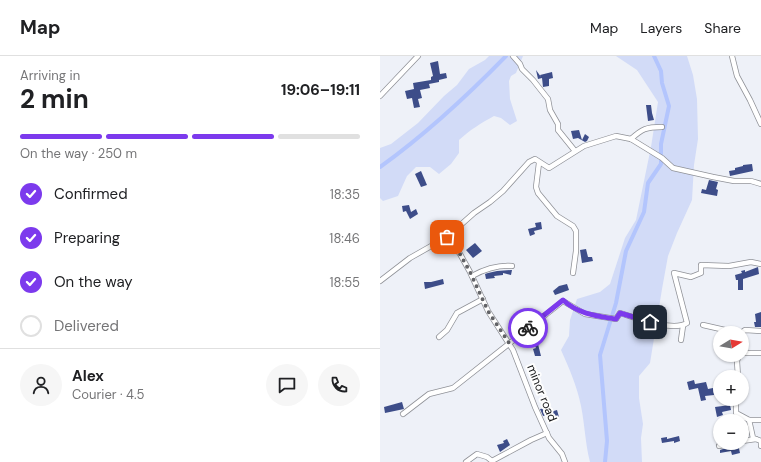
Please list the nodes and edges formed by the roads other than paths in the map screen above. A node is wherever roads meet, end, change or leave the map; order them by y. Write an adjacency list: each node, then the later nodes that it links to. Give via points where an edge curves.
1 (418, 56): 4 (street)
2 (513, 56): 8 (street, via 548,99 558,130)
3 (732, 56): 5 (street, via 737,76)
4 (380, 96)
5 (761, 124)
6 (662, 127): 7 (street, via 642,130)
7 (631, 139): 8 (street, via 616,136); 10 (street, via 661,157 673,168)
8 (575, 151): 9 (street, via 549,168)
9 (539, 162): 11 (street, via 529,162 503,191); 14 (street, via 536,186 538,193 557,216 573,226 576,231)
10 (761, 184)
11 (447, 237): 15 (street, minor road); 16 (street, via 410,258)
12 (761, 264): 19 (street, via 751,262 729,266 701,265 700,273 691,277 674,273 687,323)
13 (512, 266): 15 (street, via 501,265)
14 (573, 273)
15 (472, 276): 17 (street, minor road)
16 (380, 281)
17 (483, 299): 23 (street, via 457,313 447,330); 25 (street, minor road)
18 (703, 325): 20 (street)
19 (683, 326): 24 (street); 25 (street, via 657,323 620,313 613,319 585,314 563,300)
20 (713, 327)
21 (749, 330): 22 (street)
22 (761, 330)
23 (439, 337)
24 (681, 340)
25 (509, 343): 28 (street, via 453,388 429,394); 31 (street, minor road)
26 (749, 353): 27 (street)
27 (761, 353)
28 (403, 414)
29 (749, 420): 30 (street); 32 (street, via 753,438)
30 (761, 420)
31 (547, 434): 35 (street); 37 (street, minor road)
32 (756, 439): 33 (street); 34 (street, via 761,441)
33 (749, 440)
34 (761, 446)
35 (492, 461): 36 (street, via 477,454)
36 (466, 462)
37 (565, 462)

